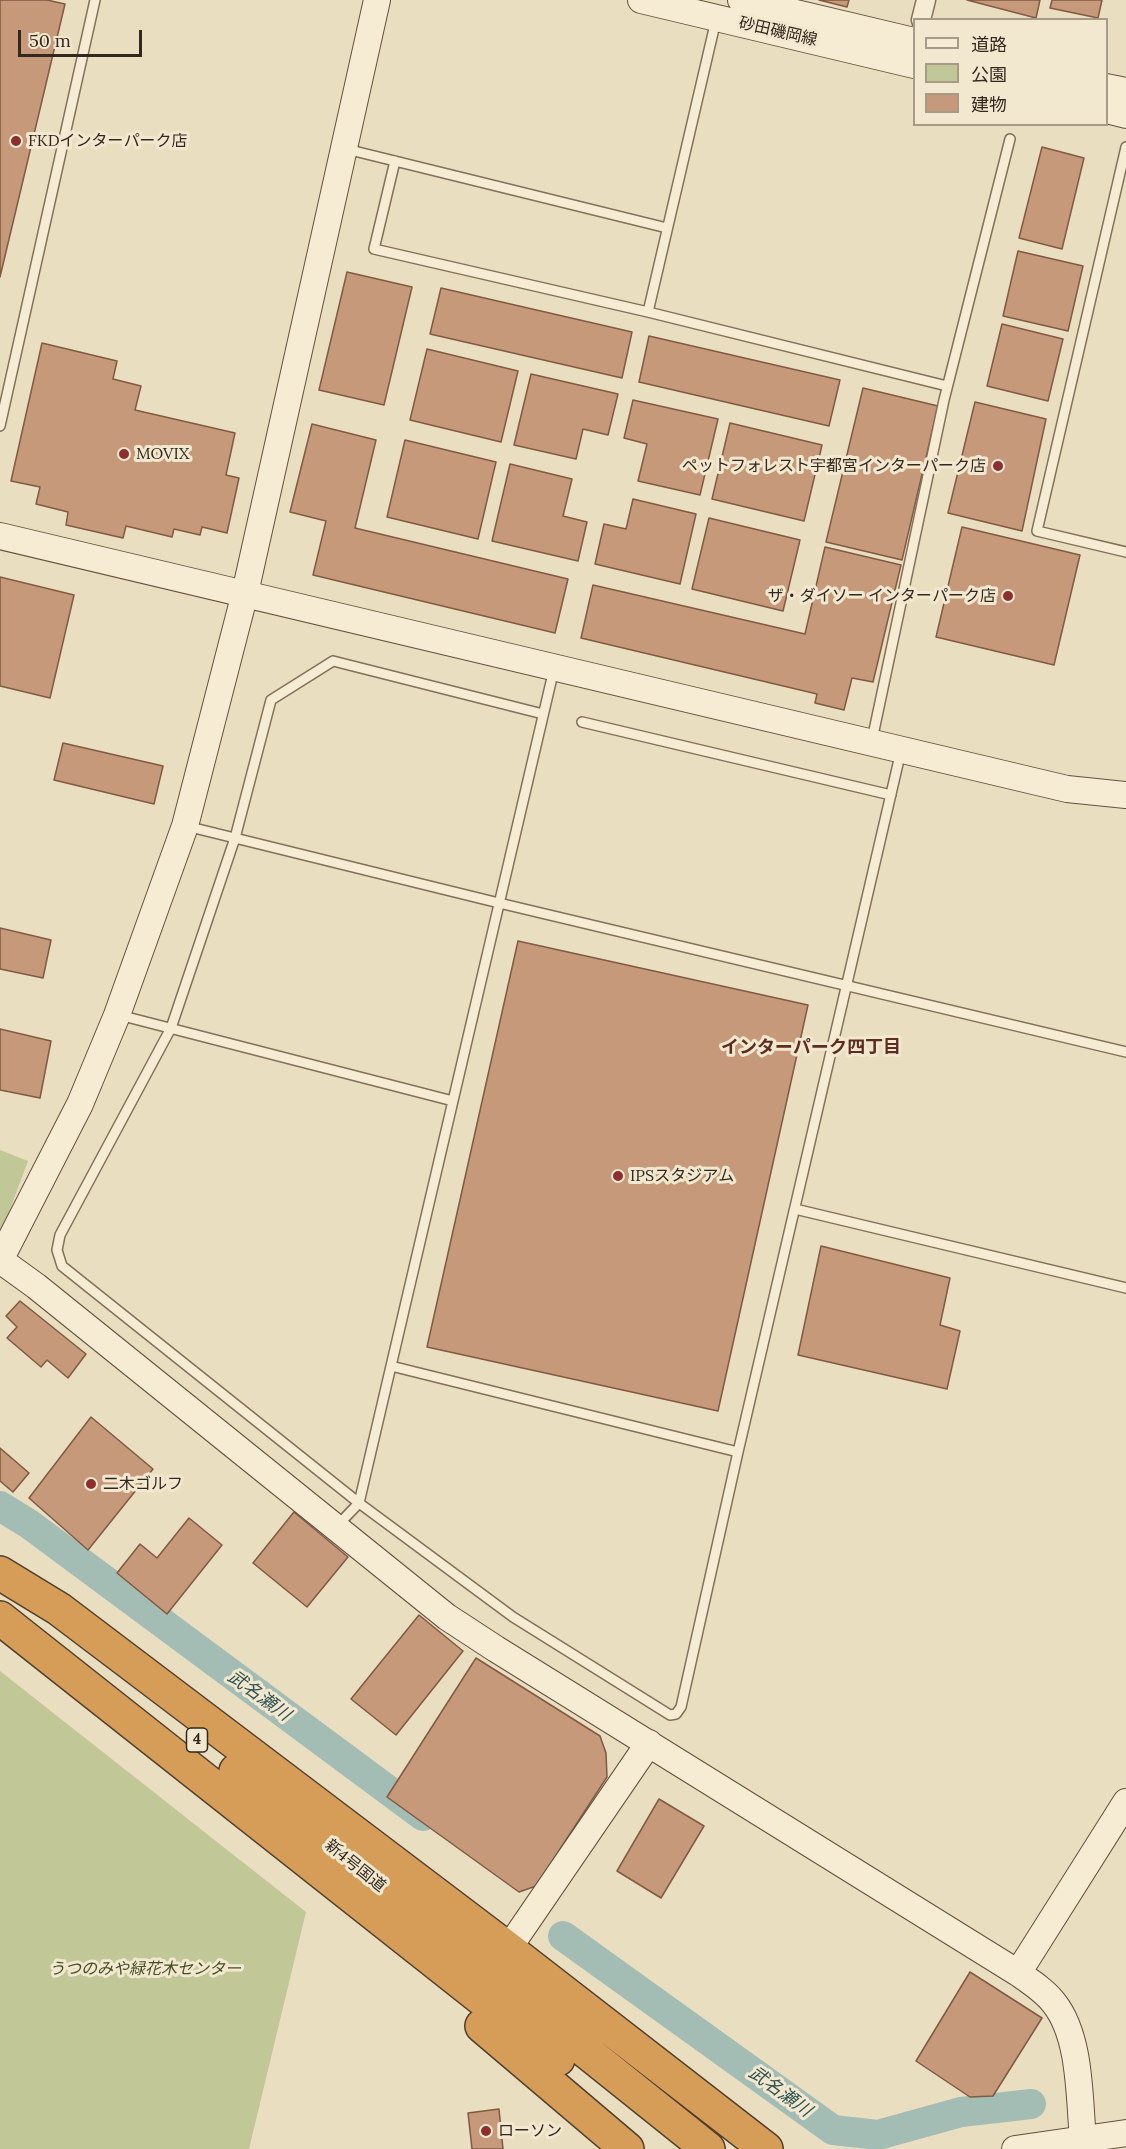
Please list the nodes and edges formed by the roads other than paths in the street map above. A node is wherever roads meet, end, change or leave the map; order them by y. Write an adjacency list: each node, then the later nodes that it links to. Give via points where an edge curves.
1 (94, 0): 21 (lane)
2 (377, 0): 16 (street)
3 (641, 0): 6 (street, 砂田磯岡線)
4 (741, 0): 8 (street, 砂田磯岡線)
5 (926, 0): 7 (street)
6 (716, 18): 9 (street, 砂田磯岡線); 18 (lane)
7 (922, 18)
8 (913, 41)
9 (913, 65)
10 (1108, 87): 11 (street)
11 (1126, 91)
12 (1108, 110): 13 (street)
13 (1126, 115)
14 (1010, 139): 20 (lane)
15 (1126, 147): 23 (lane, via 1037,531)
16 (344, 148): 17 (lane); 24 (street)
17 (395, 161): 18 (lane); 19 (lane, via 374,249)
18 (667, 228): 19 (lane)
19 (648, 312): 20 (lane)
20 (947, 386): 28 (lane)
21 (0, 426)
22 (0, 536): 24 (street)
23 (1126, 552)
24 (245, 593): 25 (street); 32 (street)
25 (554, 667): 26 (lane); 28 (street)
26 (543, 714): 33 (lane, via 333,661 271,700); 34 (lane)
27 (582, 722): 30 (lane)
28 (871, 742): 29 (street)
29 (902, 749): 30 (lane); 31 (street, via 1066,789)
30 (891, 795): 35 (lane)
31 (1126, 795)
32 (185, 826): 33 (lane); 36 (street)
33 (235, 838): 34 (lane); 37 (lane)
34 (499, 903): 35 (lane); 39 (lane)
35 (847, 985): 38 (lane); 40 (lane)
36 (117, 1015): 37 (lane); 41 (street, via 80,1104)
37 (171, 1028): 39 (lane); 45 (lane, via 60,1235 57,1250 62,1266)
38 (1126, 1052)
39 (453, 1101): 43 (lane)
40 (795, 1209): 42 (lane); 44 (lane)
41 (0, 1260): 46 (street)
42 (1126, 1288)
43 (392, 1366): 44 (lane); 45 (lane)
44 (738, 1452): 45 (lane, via 681,1707 670,1715 513,1617)
45 (359, 1503): 46 (lane)
46 (336, 1527): 51 (street, via 447,1617)
47 (0, 1573): 54 (highway, via 59,1609)
48 (0, 1585): 53 (highway, 新4号国道 / 4)
49 (0, 1618): 53 (highway, 新4号国道 / 4)
50 (0, 1644): 58 (highway, via 484,2028)
51 (649, 1743): 54 (street); 55 (street)
52 (1126, 1802): 55 (street)
53 (386, 1907): 59 (highway, 新4号国道 / 4); 60 (highway, 新4号国道 / 4)
54 (508, 1949): 61 (highway)
55 (1018, 1973): 57 (street, via 1054,2003 1069,2026)
56 (1126, 2133): 57 (street)
57 (1083, 2139): 62 (street)
58 (627, 2149)
59 (672, 2149)
60 (708, 2149)
61 (766, 2149)
62 (1015, 2149)

